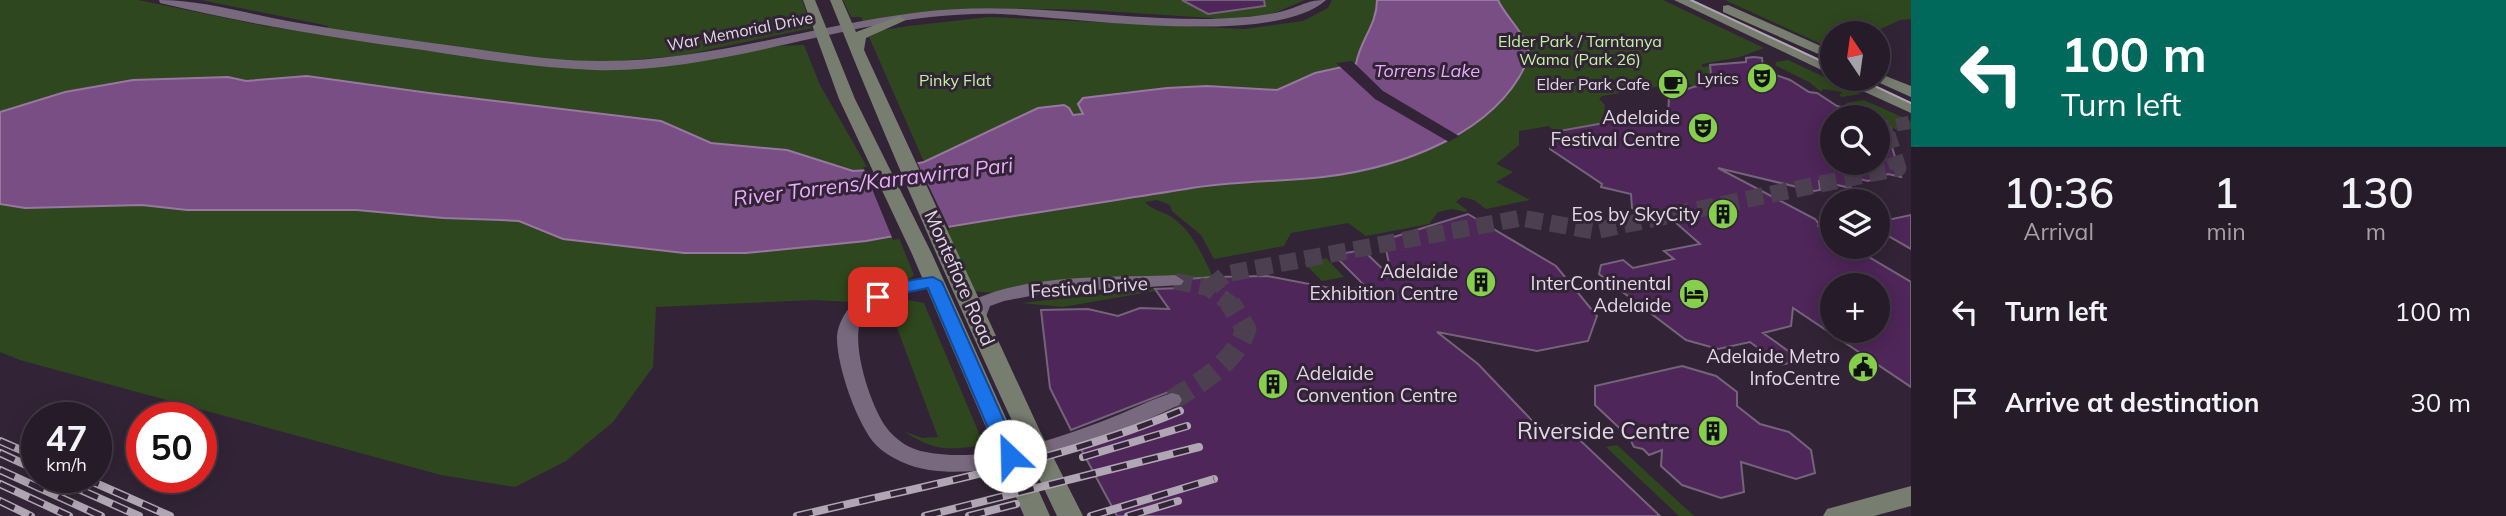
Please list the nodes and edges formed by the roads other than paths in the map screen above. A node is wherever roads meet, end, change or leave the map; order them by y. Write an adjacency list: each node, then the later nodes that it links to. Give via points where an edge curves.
1 (165, 0): 10 (street, War Memorial Drive, via 305,28 569,65 662,63)
2 (808, 0): 9 (main road, Montefiore Road)
3 (836, 0): 8 (main road, Montefiore Road)
4 (1320, 0): 7 (street, War Memorial Drive, via 1285,16 1235,22 1005,10)
5 (1680, 0): 14 (main road)
6 (1709, 0): 12 (main road)
7 (899, 20): 8 (street, War Memorial Drive); 11 (main road, via 859,36)
8 (848, 28): 9 (street, War Memorial Drive); 11 (main road, Montefiore Road)
9 (821, 33): 10 (street, War Memorial Drive); 13 (main road, Montefiore Road)
10 (762, 45): 13 (street, via 812,44)
11 (857, 50): 21 (main road, Montefiore Road)
12 (1820, 51)
13 (831, 58): 20 (main road, Montefiore Road)
14 (1820, 65)
15 (1890, 83): 17 (main road)
16 (1875, 91): 18 (main road)
17 (1911, 93)
18 (1911, 108)
19 (1175, 281): 22 (street, Festival Drive)
20 (933, 282): 24 (street, via 900,288 867,303 857,310 848,328 847,346 873,422 884,439 900,451 942,464 975,462 1071,439); 26 (main road, Montefiore Road)
21 (964, 284): 22 (street, Festival Drive, via 979,293); 23 (main road, Montefiore Road)
22 (1004, 294): 23 (street, Festival Drive, via 982,303)
23 (977, 318): 27 (main road, Montefiore Road)
24 (1172, 400)
25 (1911, 496): 28 (main road)
26 (1037, 516)
27 (1070, 516)
28 (1836, 516)

